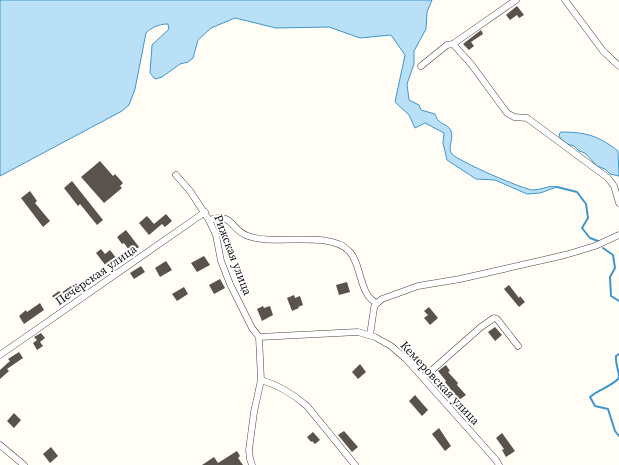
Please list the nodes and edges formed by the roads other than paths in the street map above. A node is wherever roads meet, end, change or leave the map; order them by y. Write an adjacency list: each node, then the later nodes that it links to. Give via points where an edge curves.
1 (516, 0): 3 (street)
2 (565, 0): 5 (street, via 603,51)
3 (453, 44): 4 (street, via 447,45); 7 (street, via 507,112 514,117 527,118 608,178 614,186)
4 (421, 66)
5 (619, 66)
6 (176, 175): 8 (street, Рижская улица)
7 (619, 203)
8 (205, 212): 9 (street, Рижская улица); 15 (street, Печёрская улица)
9 (210, 220): 11 (street, via 224,218 243,234 255,238 317,240 341,244 354,257 363,286 372,301); 13 (street, Рижская улица, via 230,284)
10 (619, 235): 11 (street, via 565,255 418,286)
11 (377, 302): 12 (street)
12 (370, 335): 13 (street, Кемеровская улица, via 353,332); 16 (street, Кемеровская улица, via 399,352)
13 (259, 337): 17 (street)
14 (518, 346): 16 (street, via 494,318)
15 (0, 355)
16 (423, 378): 22 (street, Кемеровская улица)
17 (261, 380): 20 (street, via 249,450); 21 (street, via 279,386 300,400)
18 (0, 445): 19 (street)
19 (24, 465)
20 (252, 465)
21 (354, 465)
22 (499, 465)

